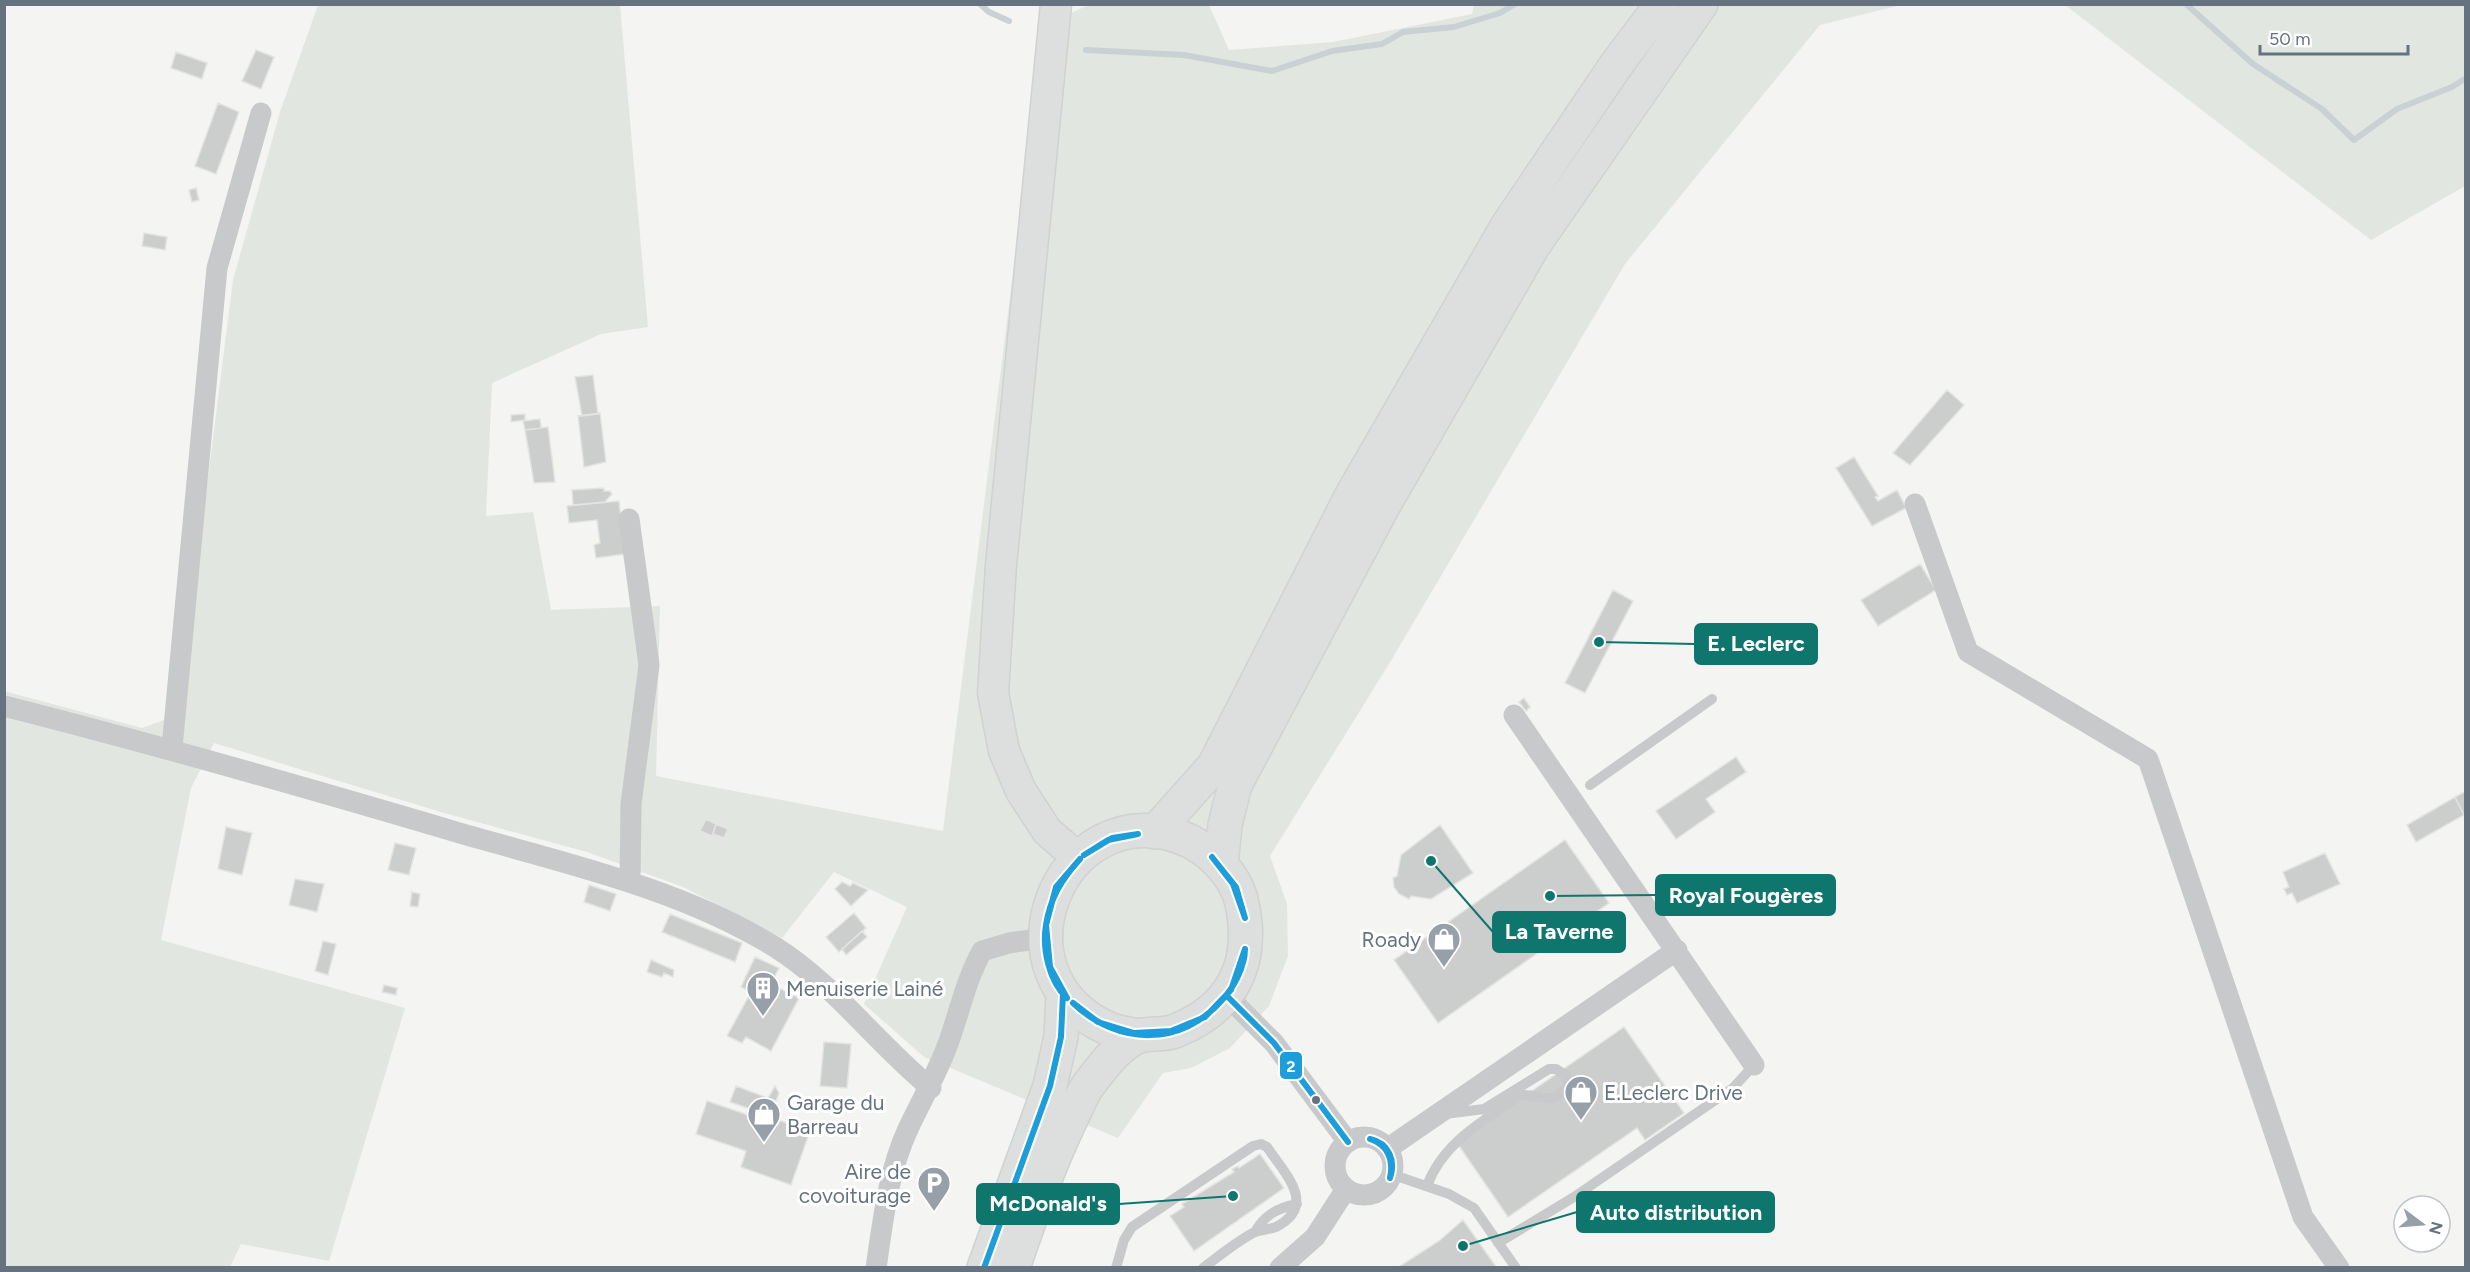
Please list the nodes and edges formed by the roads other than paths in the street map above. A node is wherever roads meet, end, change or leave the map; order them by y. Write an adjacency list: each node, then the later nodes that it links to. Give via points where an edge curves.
1 (1056, 4): 13 (main road, via 1001,565 993,693 1005,751 1021,791 1047,831)
2 (1662, 4): 12 (main road, via 1508,225 1353,493 1214,766)
3 (1701, 4): 14 (main road, via 1533,246 1382,508 1235,785)
4 (261, 113): 10 (street, via 218,268)
5 (1915, 504): 37 (street, via 1968,652 2148,759 2303,1217)
6 (629, 519): 15 (street, via 650,665 632,804)
7 (1712, 699): 11 (lane)
8 (4, 706): 10 (street)
9 (1514, 715): 17 (street)
10 (172, 748): 15 (street)
11 (1590, 786)
12 (1155, 832): 13 (main road, via 1118,837); 14 (main road, via 1179,837 1202,848)
13 (1078, 858): 16 (main road, via 1059,881 1047,908)
14 (1221, 865): 19 (main road, via 1240,895 1248,929 1243,964)
15 (630, 882): 22 (street, via 715,916 776,948 813,976)
16 (1044, 938): 18 (main road, via 1050,966); 22 (street, via 982,951 968,976)
17 (1677, 950): 21 (street); 23 (street)
18 (1063, 993): 20 (main road, via 1092,1020); 31 (main road, via 1061,1037 1050,1086)
19 (1227, 996): 20 (main road, via 1203,1019 1173,1032); 24 (street, via 1274,1043)
20 (1140, 1036): 32 (main road, via 1120,1048 1089,1085 1052,1159)
21 (1754, 1065): 29 (lane, via 1732,1088 1574,1197)
22 (931, 1088): 30 (street, via 908,1130)
23 (1436, 1115): 25 (street); 27 (lane, via 1484,1109 1549,1069 1567,1076 1563,1094 1551,1100 1521,1095 1464,1135 1449,1148)
24 (1348, 1142): 25 (street, via 1373,1138); 28 (street, via 1336,1156 1335,1165 1339,1182)
25 (1387, 1149): 26 (street, via 1393,1165)
26 (1391, 1174): 27 (lane); 28 (street, via 1376,1192 1360,1195)
27 (1427, 1186): 29 (lane, via 1474,1208)
28 (1346, 1189): 35 (street, via 1315,1238)
29 (1498, 1243): 36 (lane)
30 (876, 1268)
31 (984, 1268)
32 (1013, 1268)
33 (1116, 1268): 34 (lane, via 1132,1227 1261,1144 1267,1147 1297,1193 1293,1216 1274,1228 1255,1232)
34 (1203, 1268)
35 (1280, 1268)
36 (1516, 1268)
37 (2339, 1268)

